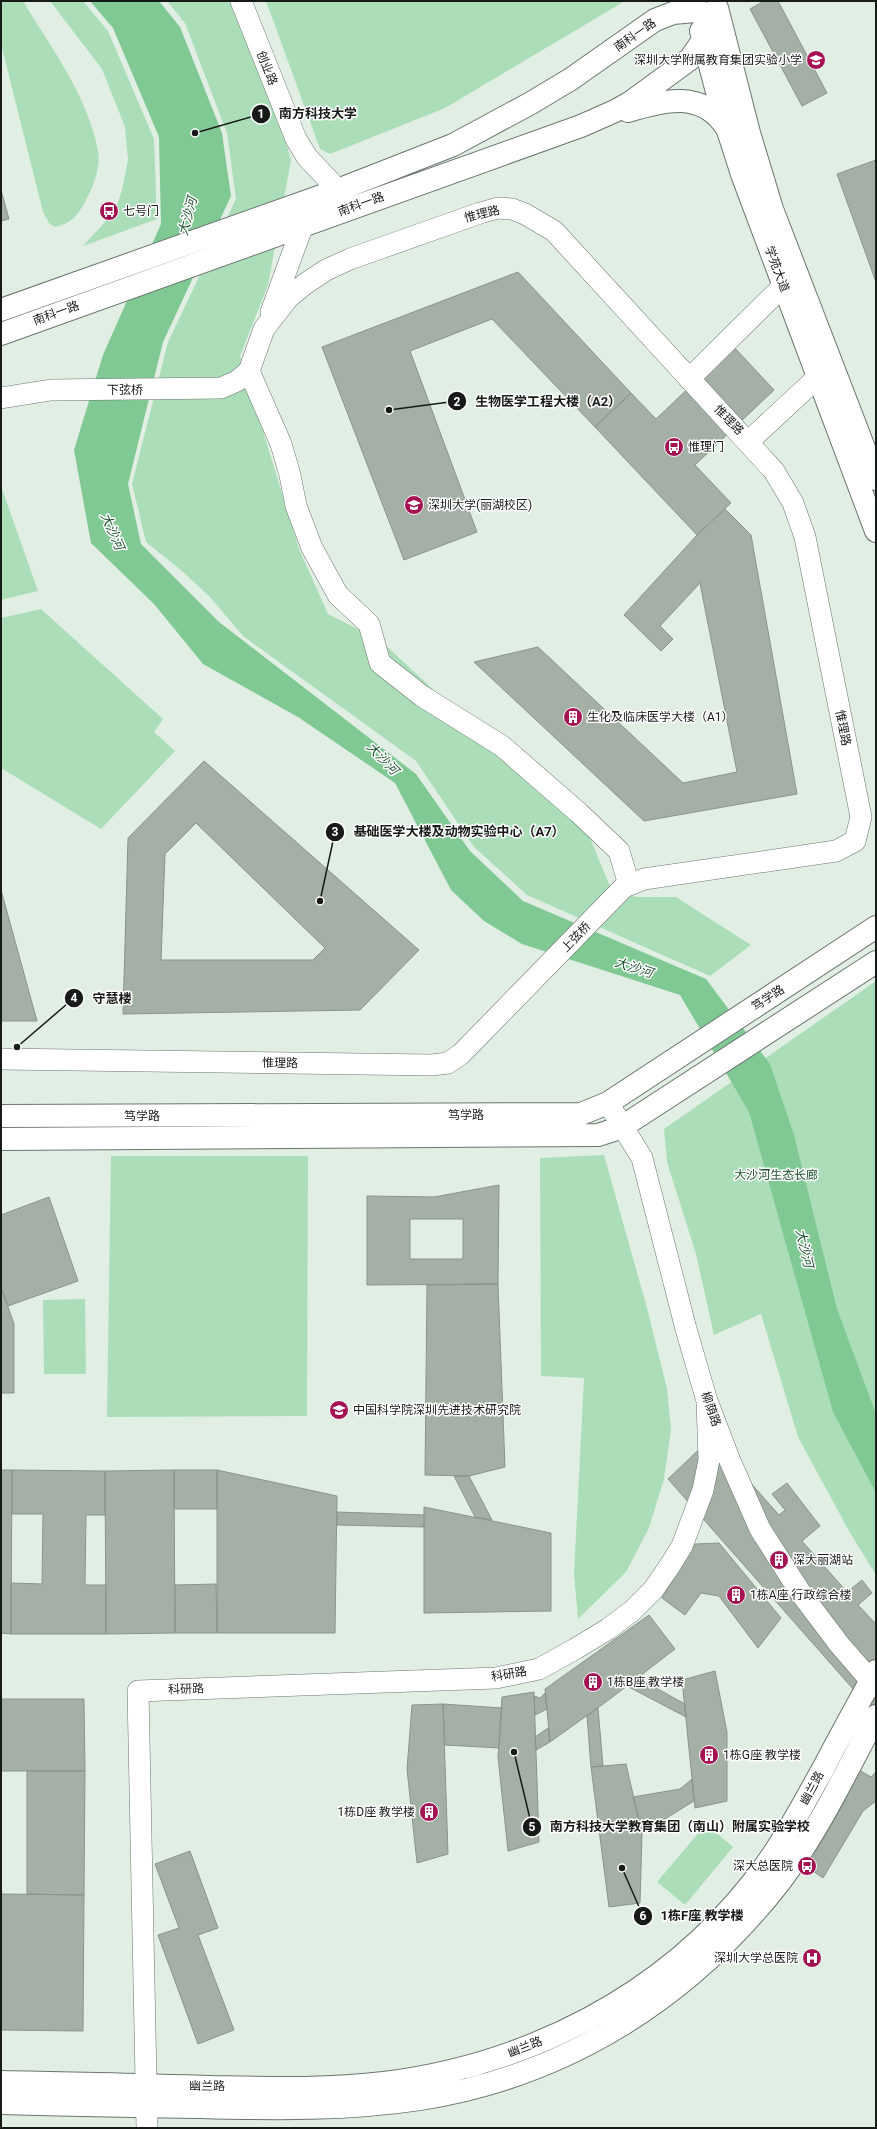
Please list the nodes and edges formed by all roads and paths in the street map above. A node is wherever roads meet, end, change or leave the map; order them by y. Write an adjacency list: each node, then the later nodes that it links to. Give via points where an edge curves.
1 (240, 1): 7 (street, 创业路, via 296,139 307,157)
2 (694, 6): 3 (street, 南科一路); 4 (street, 学苑大道); 7 (street, 南科一路, via 655,20 571,79 460,142)
3 (717, 9): 4 (street, 南科一路); 18 (street, 学苑大道, via 751,140 772,208)
4 (703, 41): 5 (street, 南科一路, via 690,59 646,92 615,111); 6 (street, 学苑大道)
5 (581, 126): 6 (street, via 640,107 688,101 706,106); 8 (street, 南科一路)
6 (727, 128): 9 (street, 学苑大道)
7 (338, 190): 10 (street, 南科一路)
8 (300, 226): 11 (street); 12 (street, 南科一路)
9 (783, 286): 14 (street, 学苑大道); 15 (street)
10 (1, 310)
11 (264, 329): 13 (street, 惟理路); 15 (street, 惟理路, via 288,298 326,270 480,213 498,208 512,209 554,231)
12 (1, 334)
13 (249, 371): 16 (street, 下弦桥, via 237,381 222,388 52,390); 20 (street, via 281,444 296,506 312,548 338,595 369,624 380,663 422,696 502,746 579,813 619,851)
14 (818, 377): 17 (street); 19 (street, 学苑大道)
15 (688, 379): 17 (street, 惟理路)
16 (1, 398)
17 (749, 442): 20 (street, 惟理路, via 774,471 793,503 805,537 861,817 855,841 836,851 644,879)
18 (876, 479)
19 (876, 531)
20 (627, 886): 23 (street, 上弦桥)
21 (876, 927): 25 (street, 笃学路)
22 (876, 962): 27 (street, 笃学路)
23 (527, 987): 24 (street, 惟理路, via 461,1054 448,1063)
24 (1, 1059)
25 (608, 1103): 26 (street, 笃学路, via 573,1115); 27 (street, 柳荫路)
26 (1, 1116)
27 (622, 1126): 28 (street, 笃学路, via 598,1135 573,1136); 29 (street, 柳荫路, via 642,1158)
28 (1, 1139)
29 (707, 1401): 30 (street, 柳荫路, via 760,1529 802,1595 839,1644); 33 (street, 科研路, via 709,1460 702,1490 682,1546 669,1567 653,1590 632,1611 588,1641 539,1669 496,1678 138,1691)
30 (874, 1679): 33 (street, 幽兰路, via 796,1818 753,1882 719,1922 679,1960 614,2006 570,2029 516,2051 459,2069 406,2080 355,2086)
31 (876, 1716): 33 (street, 幽兰路, via 812,1834 780,1882 756,1911 707,1962 676,1989 651,2008 614,2030 529,2070 423,2099 350,2107 313,2108)
32 (1, 2082): 33 (street, 幽兰路)
33 (146, 2096): 34 (street, 幽兰路); 35 (street)
34 (1, 2103)
35 (147, 2128)

